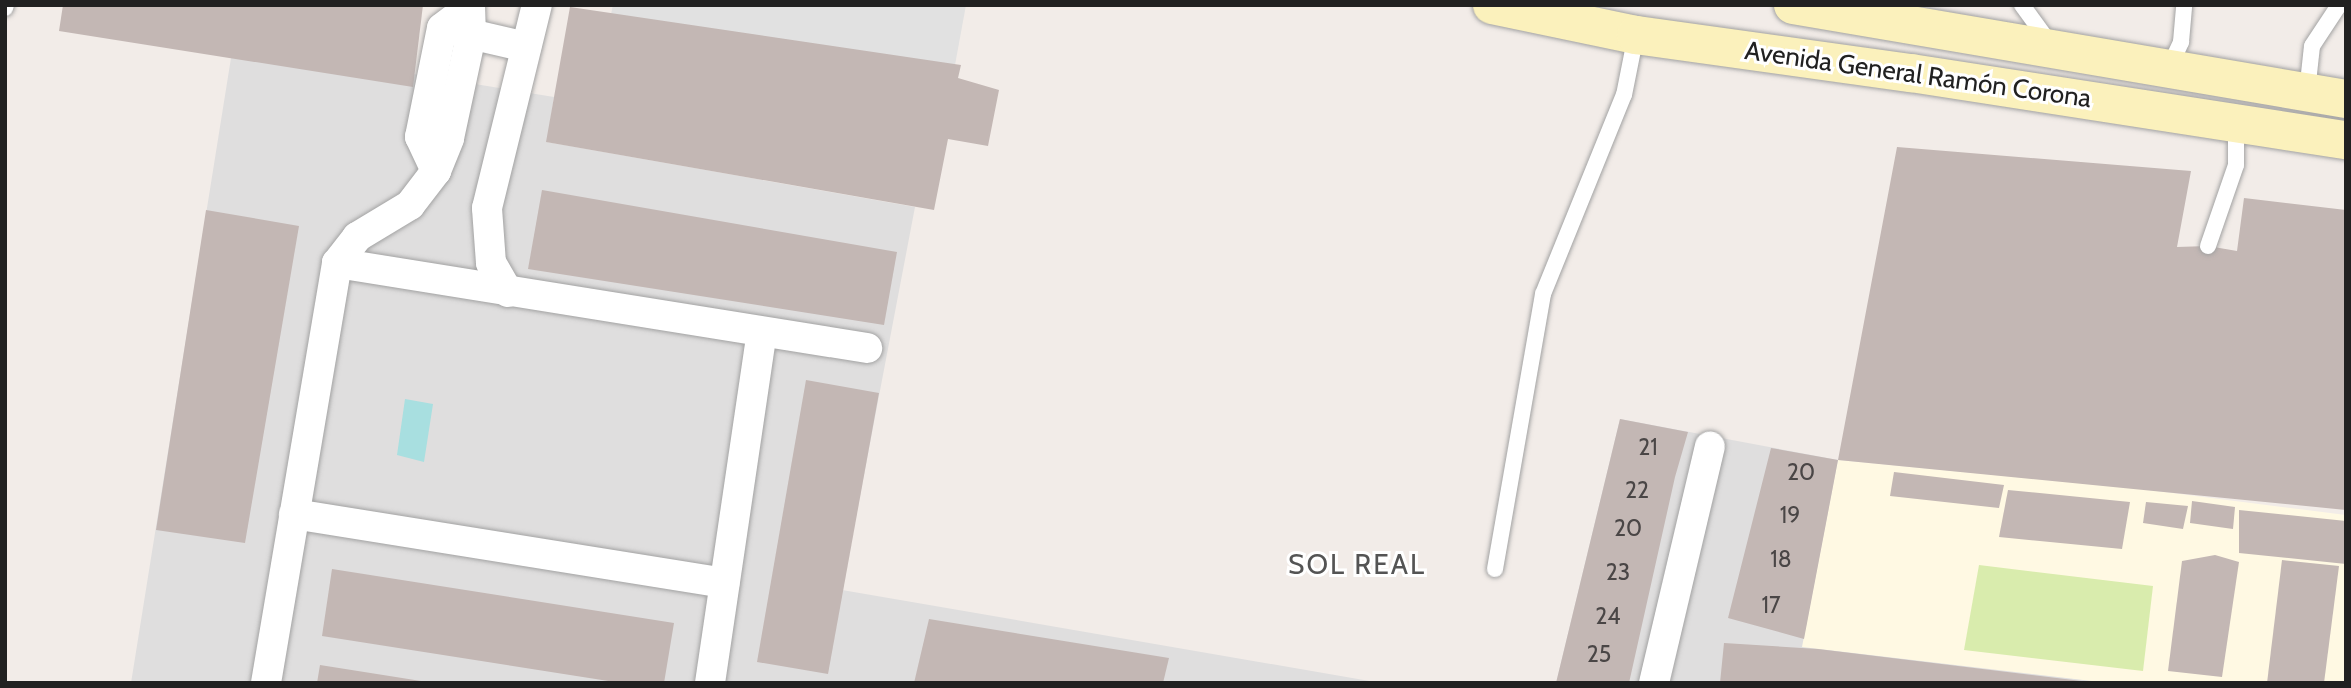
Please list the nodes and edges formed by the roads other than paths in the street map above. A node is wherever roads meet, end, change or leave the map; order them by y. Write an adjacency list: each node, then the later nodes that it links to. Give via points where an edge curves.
1 (537, 5): 9 (street)
2 (1492, 5): 8 (main road, Avenida General Ramón Corona)
3 (1793, 5): 10 (main road, Avenida General Ramón Corona)
4 (2022, 5): 10 (lane)
5 (2184, 5): 11 (lane, via 2180,42)
6 (2339, 5): 12 (lane, via 2312,46)
7 (463, 19): 9 (street); 17 (street, via 449,138 436,171 410,205 357,237)
8 (1636, 35): 14 (main road, Avenida General Ramón Corona); 23 (lane, via 1624,95 1543,294)
9 (526, 47): 18 (street, via 487,208 491,263)
10 (2052, 47): 11 (main road, Avenida General Ramón Corona)
11 (2169, 68): 12 (main road, Avenida General Ramón Corona)
12 (2307, 92): 13 (main road, Avenida General Ramón Corona)
13 (2346, 99)
14 (2236, 122): 15 (main road, Avenida General Ramón Corona); 16 (lane, via 2236,165)
15 (2346, 139)
16 (2208, 246)
17 (337, 263): 18 (street); 22 (street)
18 (508, 292): 19 (street)
19 (762, 332): 20 (street); 24 (street)
20 (867, 348)
21 (1710, 447): 27 (street)
22 (294, 514): 24 (street); 25 (street)
23 (1495, 569)
24 (724, 583): 26 (street)
25 (266, 683)
26 (710, 683)
27 (1654, 683)

